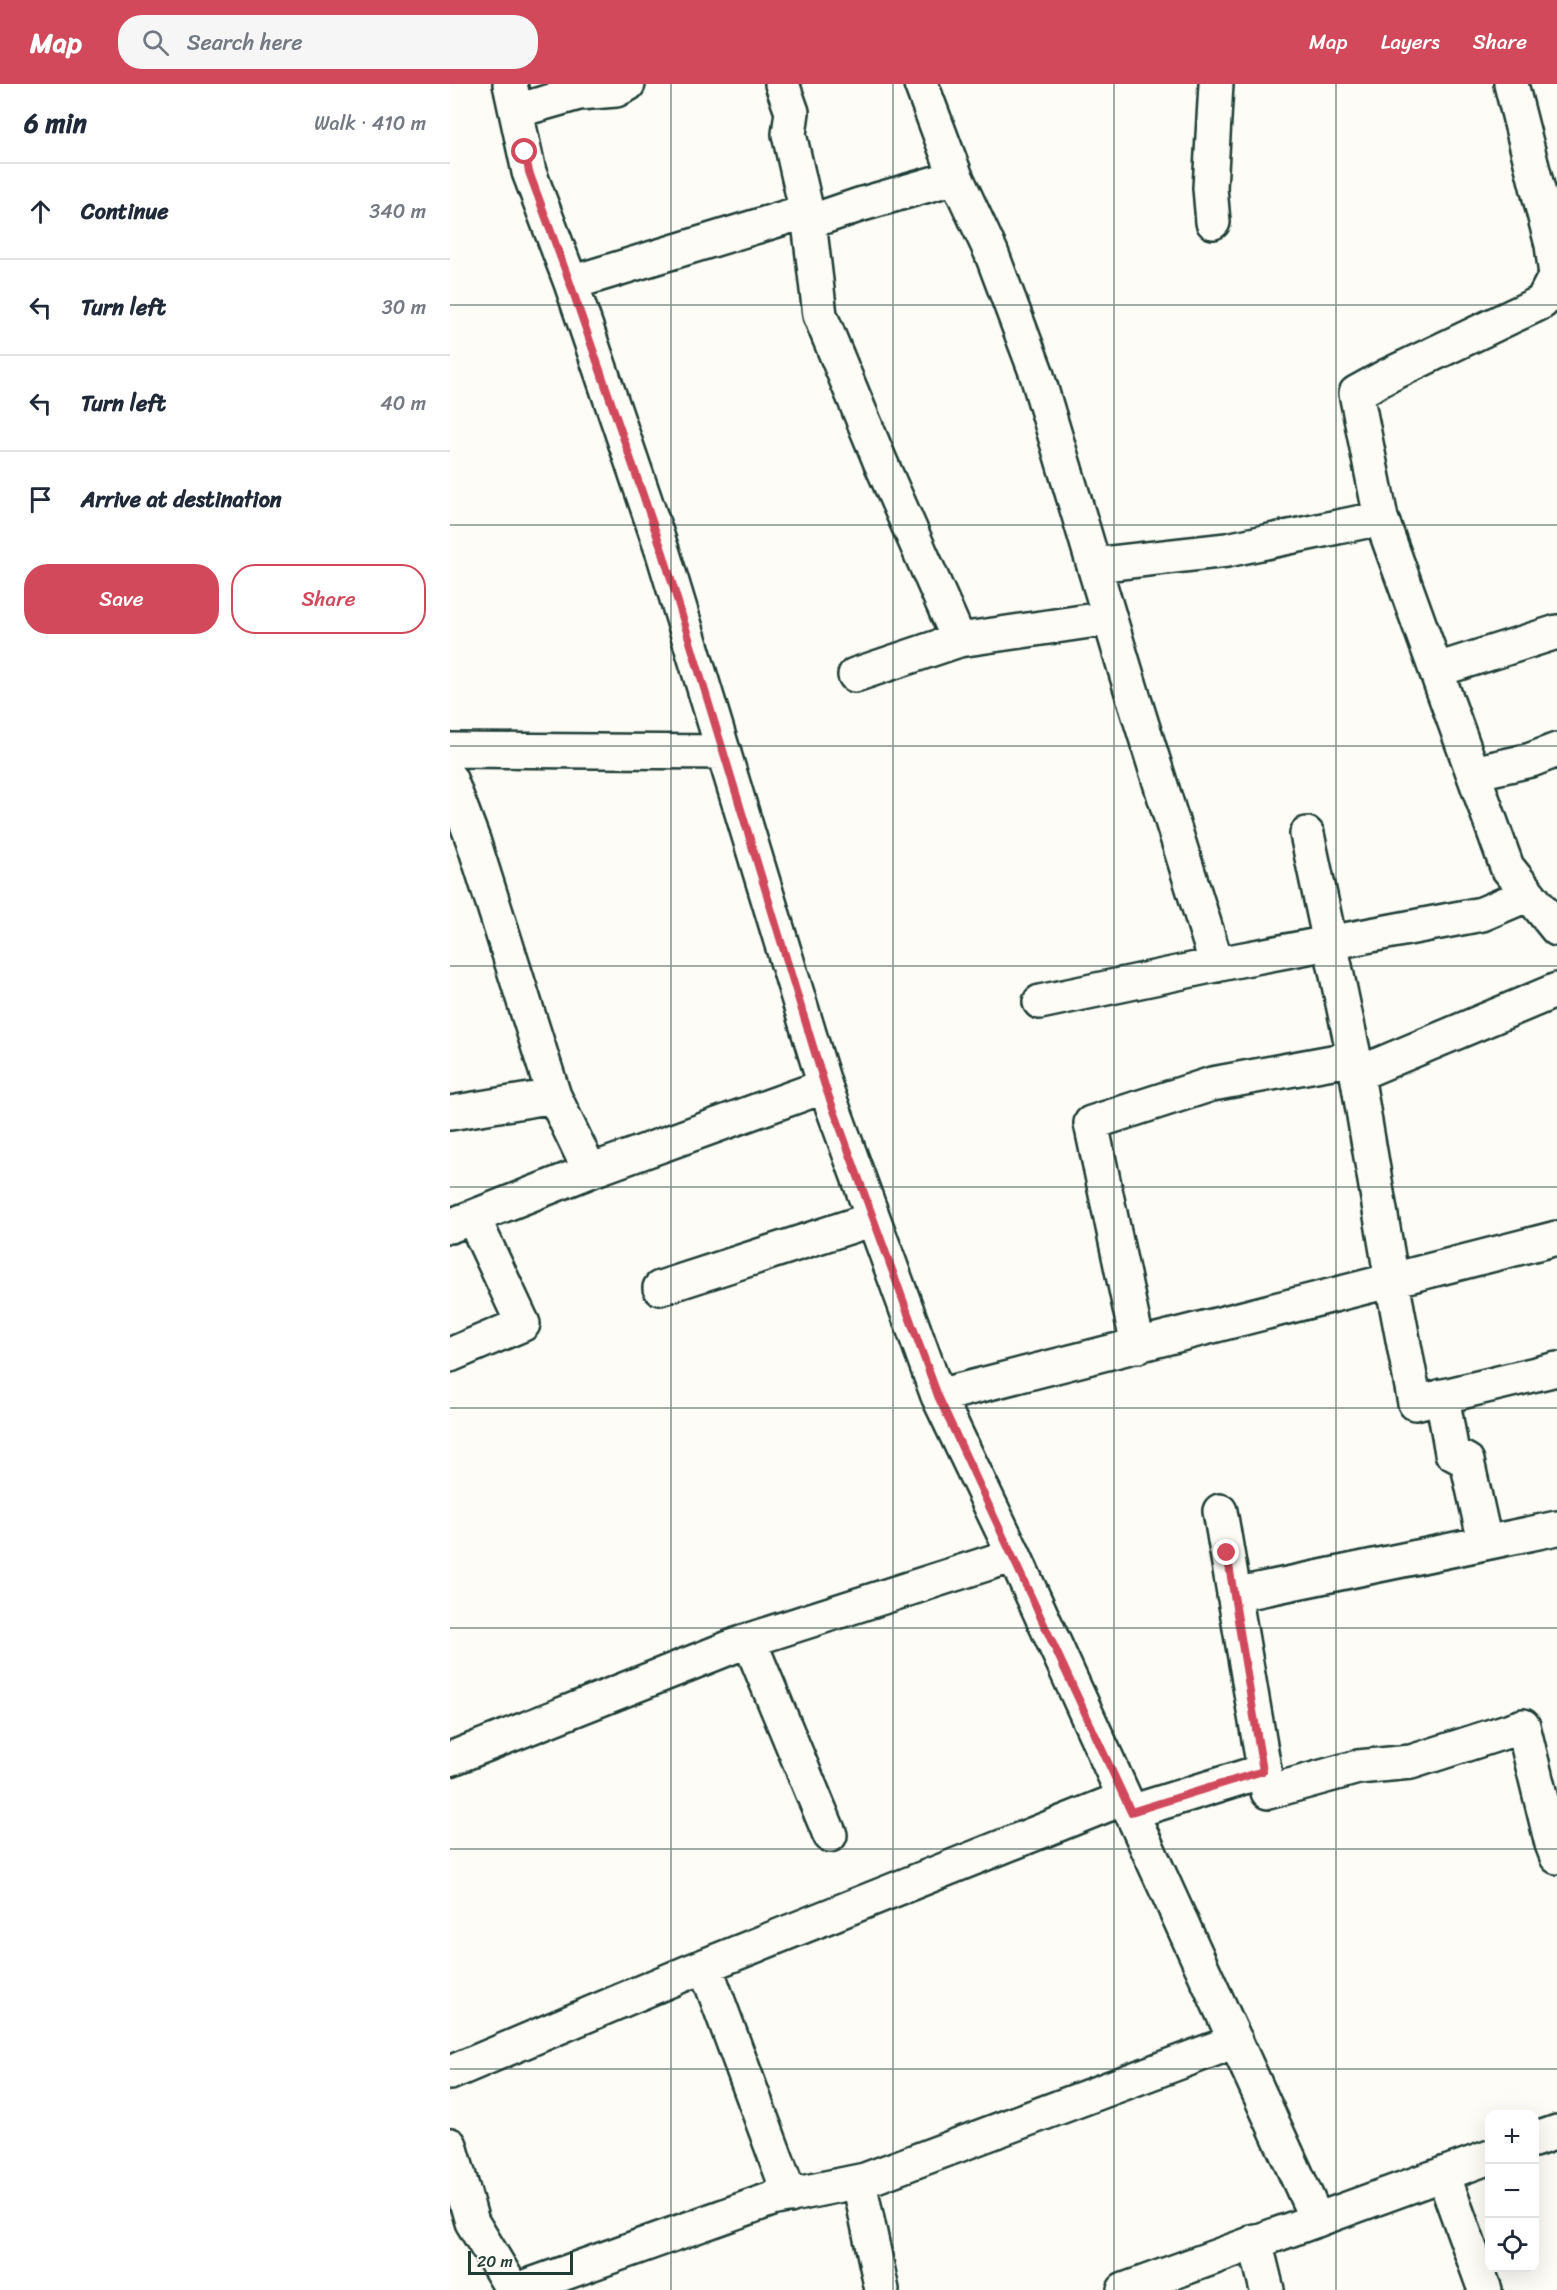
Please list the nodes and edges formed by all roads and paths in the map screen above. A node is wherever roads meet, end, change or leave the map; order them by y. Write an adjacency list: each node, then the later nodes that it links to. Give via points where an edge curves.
1 (628, 84): 6 (street, via 616,90)
2 (782, 84): 9 (street, via 792,112 789,134)
3 (921, 84): 7 (street)
4 (1216, 84): 10 (street, via 1210,188)
5 (1510, 84): 8 (street)
6 (513, 98): 12 (street, via 529,172)
7 (956, 177): 9 (street); 14 (street, via 991,252 1036,372)
8 (1547, 181): 11 (street)
9 (808, 217): 12 (street); 17 (street, via 820,315)
10 (1213, 222)
11 (1557, 275): 13 (street, via 1542,302 1356,393)
12 (570, 283): 22 (street, via 663,553)
13 (1382, 518): 14 (street, via 1227,550); 18 (street)
14 (1094, 565): 15 (street)
15 (1110, 618): 17 (street); 28 (street)
16 (1557, 632): 18 (street)
17 (959, 640): 19 (street)
18 (1437, 670): 23 (street)
19 (855, 675)
20 (450, 750): 22 (street)
21 (1557, 750): 23 (street)
22 (724, 752): 32 (street)
23 (1473, 773): 26 (street, via 1507,867)
24 (450, 778): 33 (street)
25 (1307, 834): 27 (street)
26 (1545, 906): 27 (street, via 1482,914)
27 (1330, 944): 28 (street); 31 (street)
28 (1217, 965): 30 (street)
29 (1557, 990): 31 (street)
30 (1040, 1002)
31 (1355, 1066): 39 (street); 41 (street, via 1212,1084 1090,1123)
32 (825, 1086): 35 (street); 36 (street)
33 (554, 1096): 34 (street); 35 (street)
34 (450, 1113)
35 (590, 1171): 37 (street)
36 (873, 1219): 40 (street); 44 (street)
37 (461, 1221): 42 (street, via 523,1324)
38 (1557, 1238): 39 (street)
39 (1392, 1281): 41 (street); 45 (street, via 1415,1403)
40 (660, 1288)
41 (1138, 1346): 44 (street)
42 (450, 1355)
43 (1557, 1369): 45 (street)
44 (938, 1396): 49 (street)
45 (1442, 1396): 48 (street, via 1452,1453 1467,1461)
46 (1220, 1511): 50 (street)
47 (1557, 1528): 48 (street)
48 (1485, 1542): 50 (street)
49 (1014, 1555): 51 (street); 54 (street)
50 (1234, 1595): 53 (street)
51 (749, 1640): 52 (street); 55 (street)
52 (450, 1758)
53 (1263, 1771): 54 (street); 56 (street, via 1268,1792 1358,1767 1411,1762 1523,1726)
54 (1128, 1805): 57 (street); 58 (street)
55 (830, 1835)
56 (1557, 1857)
57 (705, 1966): 59 (street); 66 (street)
58 (1236, 2041): 65 (street); 67 (street)
59 (450, 2073)
60 (1557, 2132): 61 (street)
61 (1539, 2138)
62 (450, 2145): 69 (street, via 472,2222)
63 (1485, 2159): 64 (street)
64 (1443, 2174): 67 (street); 73 (street)
65 (859, 2182): 66 (street); 70 (street)
66 (790, 2196): 69 (street)
67 (1317, 2220): 68 (street)
68 (1255, 2241): 71 (street); 72 (street)
69 (515, 2290)
70 (882, 2290)
71 (1124, 2290)
72 (1267, 2290)
73 (1485, 2290)

